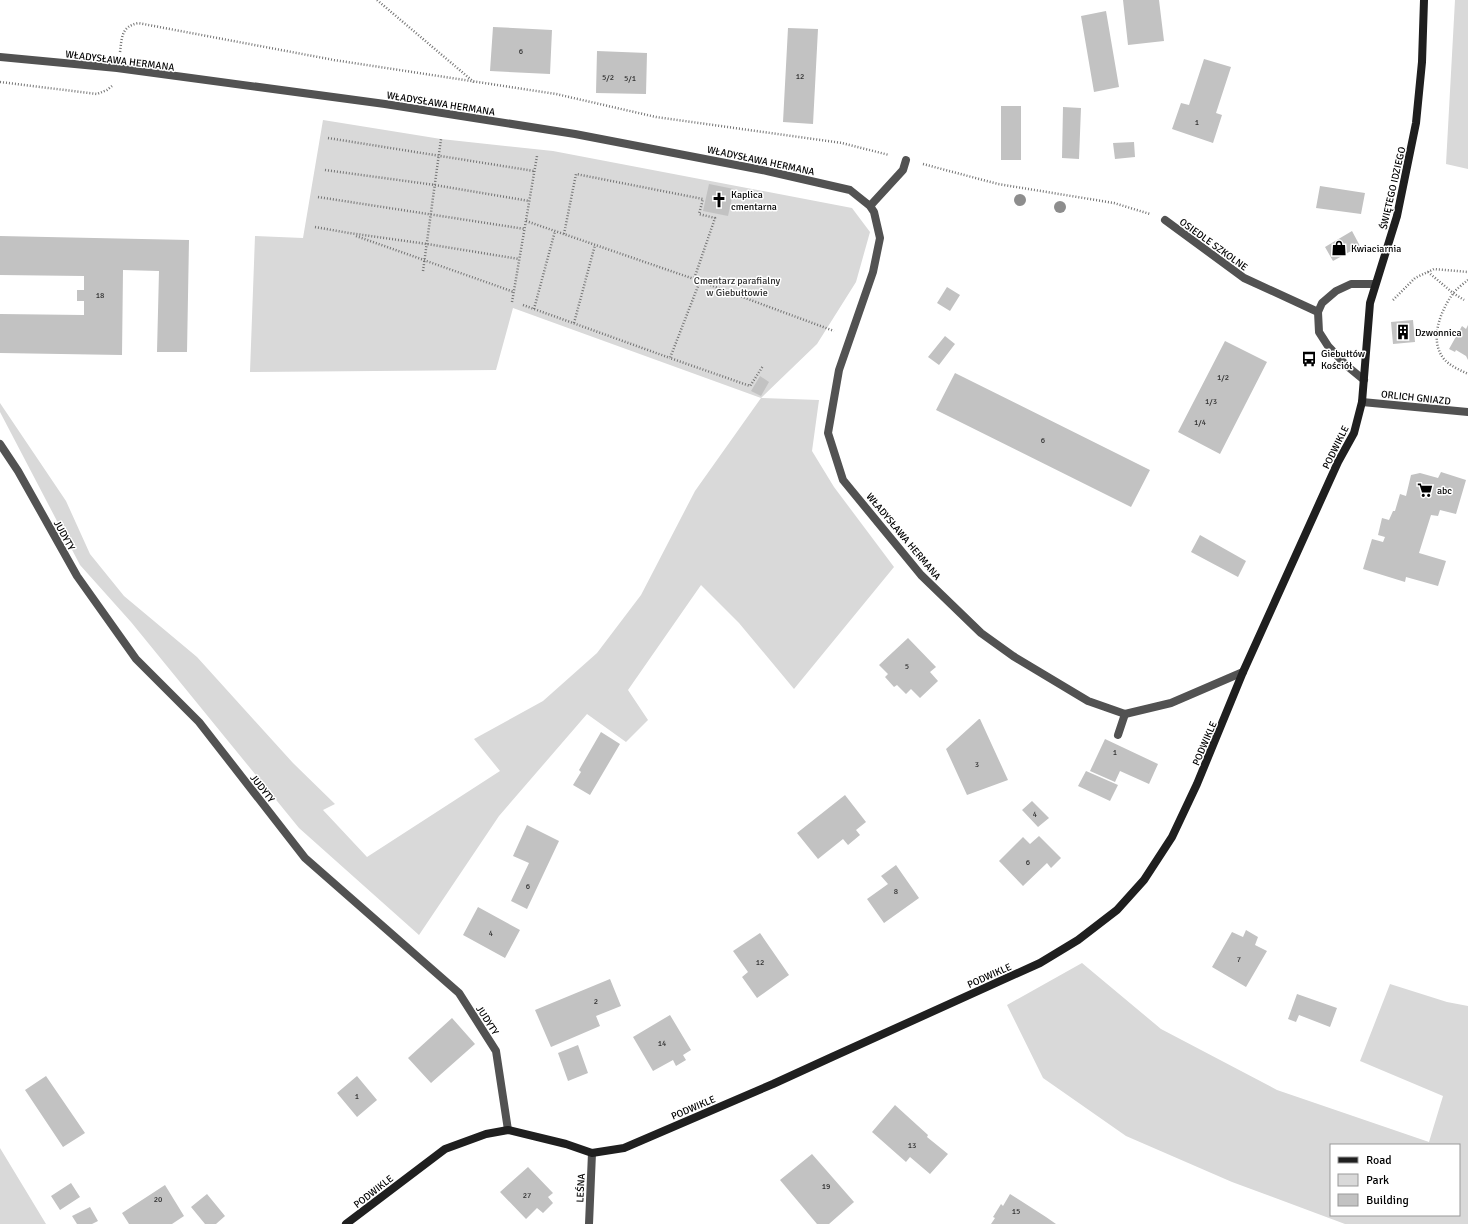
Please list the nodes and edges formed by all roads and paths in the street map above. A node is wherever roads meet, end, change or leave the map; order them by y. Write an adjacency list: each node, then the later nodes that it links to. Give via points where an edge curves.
1 (378, 0): 7 (path)
2 (1424, 0): 37 (street, ŚWIĘTEGO IDZIEGO, via 1422,62 1416,123 1397,216)
3 (0, 57): 18 (street, WŁADYSŁAWA HERMANA, via 117,68 378,103 575,134 767,171 850,190)
4 (119, 59): 7 (path, via 123,33 126,28 138,23 334,60)
5 (0, 82): 6 (path, via 97,94 107,90)
6 (114, 83)
7 (475, 83): 12 (path, via 556,94 656,117 842,143)
8 (328, 138): 10 (path)
9 (441, 139): 10 (path)
10 (439, 156): 14 (path); 15 (path)
11 (537, 156): 14 (path)
12 (906, 160): 18 (street, via 903,170); 20 (path, via 998,184 1114,203)
13 (325, 170): 15 (path)
14 (534, 171): 17 (path)
15 (435, 185): 17 (path); 19 (path)
16 (318, 197): 19 (path)
17 (529, 201): 21 (path)
18 (870, 206): 47 (street, WŁADYSŁAWA HERMANA, via 874,212 880,238 873,272)
19 (431, 214): 23 (path); 27 (path)
20 (1165, 220): 45 (street, OSIEDLE SZKOLNE, via 1244,278)
21 (526, 221): 23 (path); 24 (path)
22 (315, 227): 25 (path)
23 (525, 229): 29 (path)
24 (555, 231): 26 (path); 44 (path)
25 (349, 233): 27 (path); 30 (path)
26 (564, 234): 28 (path); 34 (path, via 576,174 702,199 699,214 714,218)
27 (427, 244): 29 (path); 30 (path)
28 (595, 245): 34 (path); 46 (path)
29 (519, 259): 38 (path)
30 (425, 260): 31 (path); 38 (path)
31 (423, 271)
32 (1428, 272): 33 (path, via 1434,269); 39 (path); 40 (path, via 1415,278)
33 (1468, 272)
34 (694, 279): 36 (path)
35 (1468, 280): 39 (path)
36 (700, 281): 47 (path); 48 (path)
37 (1375, 284): 45 (street, via 1351,284 1336,291 1322,303); 51 (street, ŚWIĘTEGO IDZIEGO, via 1367,324)
38 (514, 292): 42 (path)
39 (1453, 293): 41 (path); 50 (path, via 1443,311 1436,344 1445,361)
40 (1393, 300)
41 (1464, 300)
42 (512, 302)
43 (523, 305): 44 (path)
44 (534, 309): 46 (path)
45 (1318, 312): 51 (street, via 1319,332 1328,346)
46 (574, 324): 48 (path)
47 (850, 337): 56 (street, WŁADYSŁAWA HERMANA, via 839,370 828,433 844,480 921,575 981,632 1013,656 1088,701)
48 (670, 358): 49 (path, via 750,386)
49 (763, 366)
50 (1468, 374)
51 (1364, 380): 52 (street, ŚWIĘTEGO IDZIEGO)
52 (1362, 402): 53 (street, ORLICH GNIAZD); 55 (street, PODWIKLE, via 1354,433 1338,462)
53 (1468, 412)
54 (0, 444): 58 (street, JUDYTY, via 77,576 136,659 199,722 305,858 459,993 496,1051)
55 (1243, 672): 56 (street, via 1171,703); 59 (street, PODWIKLE, via 1197,784 1172,837 1144,880 1118,910 1078,940 1040,963 773,1084 624,1148)
56 (1125, 714): 57 (street)
57 (1118, 735)
58 (508, 1130): 59 (street, PODWIKLE); 60 (street, PODWIKLE, via 486,1134 445,1149)
59 (592, 1153): 61 (street, LEŚNA)
60 (346, 1224)
61 (589, 1224)

